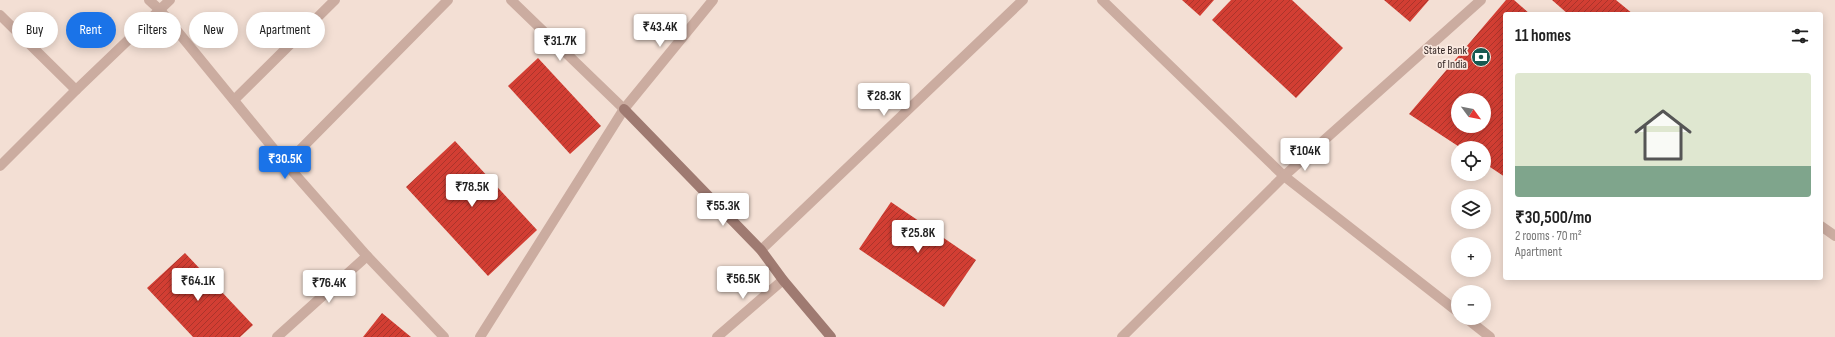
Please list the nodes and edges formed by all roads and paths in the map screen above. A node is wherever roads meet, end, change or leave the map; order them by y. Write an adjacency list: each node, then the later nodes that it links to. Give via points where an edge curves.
1 (149, 0): 10 (street)
2 (170, 0): 10 (street)
3 (335, 0): 13 (street)
4 (448, 0): 15 (street)
5 (511, 0): 14 (street)
6 (713, 0): 14 (street)
7 (1023, 0): 20 (street)
8 (1102, 0): 17 (street)
9 (1481, 0): 17 (street)
10 (160, 10): 12 (street); 13 (street)
11 (0, 14): 12 (street)
12 (76, 90): 16 (street)
13 (234, 100): 15 (street)
14 (624, 109): 20 (street); 27 (street)
15 (286, 164): 21 (street)
16 (0, 166)
17 (1284, 176): 23 (street); 30 (street)
18 (1823, 227): 19 (street)
19 (1835, 236)
20 (761, 250): 22 (street)
21 (367, 256): 25 (street); 26 (street)
22 (783, 280): 28 (street); 29 (street)
23 (1451, 307)
24 (1475, 325): 31 (street)
25 (277, 337)
26 (444, 337)
27 (480, 337)
28 (717, 337)
29 (831, 337)
30 (1122, 337)
31 (1490, 337)

